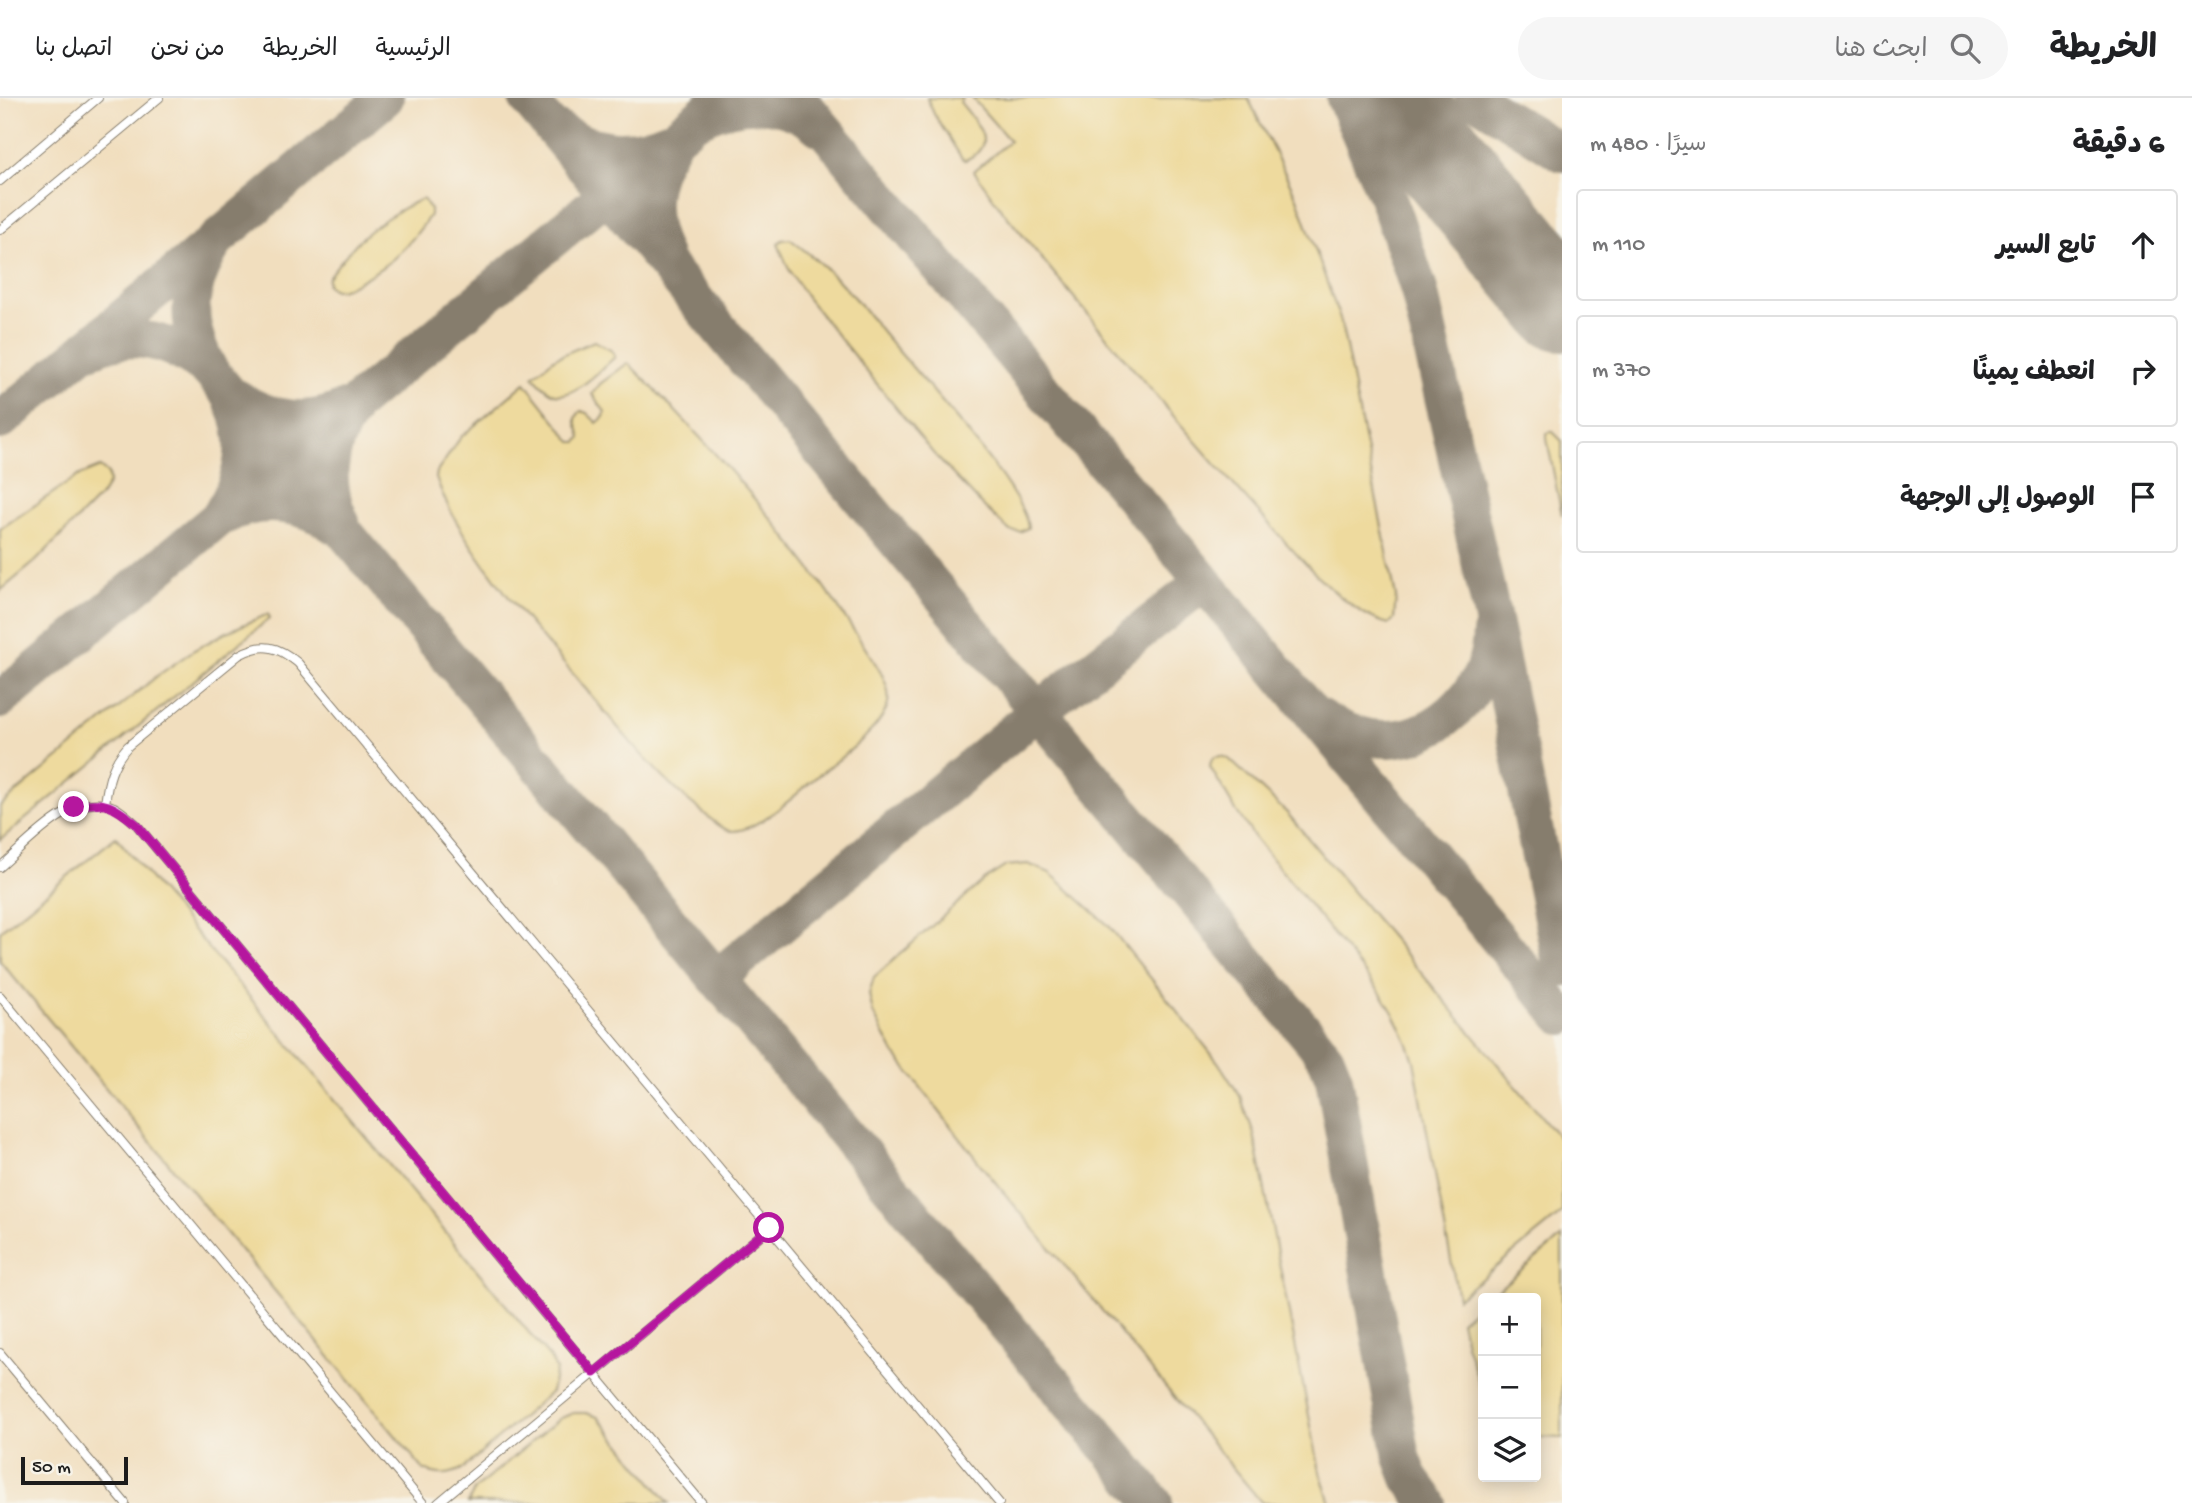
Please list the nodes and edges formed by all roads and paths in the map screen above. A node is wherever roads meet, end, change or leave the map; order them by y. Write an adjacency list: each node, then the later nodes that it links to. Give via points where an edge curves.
1 (98, 98): 3 (lane)
2 (159, 98): 4 (lane)
3 (0, 181)
4 (0, 230)
5 (105, 804): 6 (lane, via 74,807); 8 (lane, via 111,771 128,746 239,655 261,647 285,652); 10 (lane, via 136,824)
6 (0, 867)
7 (0, 996): 12 (lane)
8 (769, 1228): 10 (lane); 15 (lane)
9 (0, 1353): 11 (lane)
10 (594, 1373): 13 (lane); 14 (lane)
11 (125, 1503)
12 (423, 1503)
13 (438, 1503)
14 (702, 1503)
15 (999, 1503)

